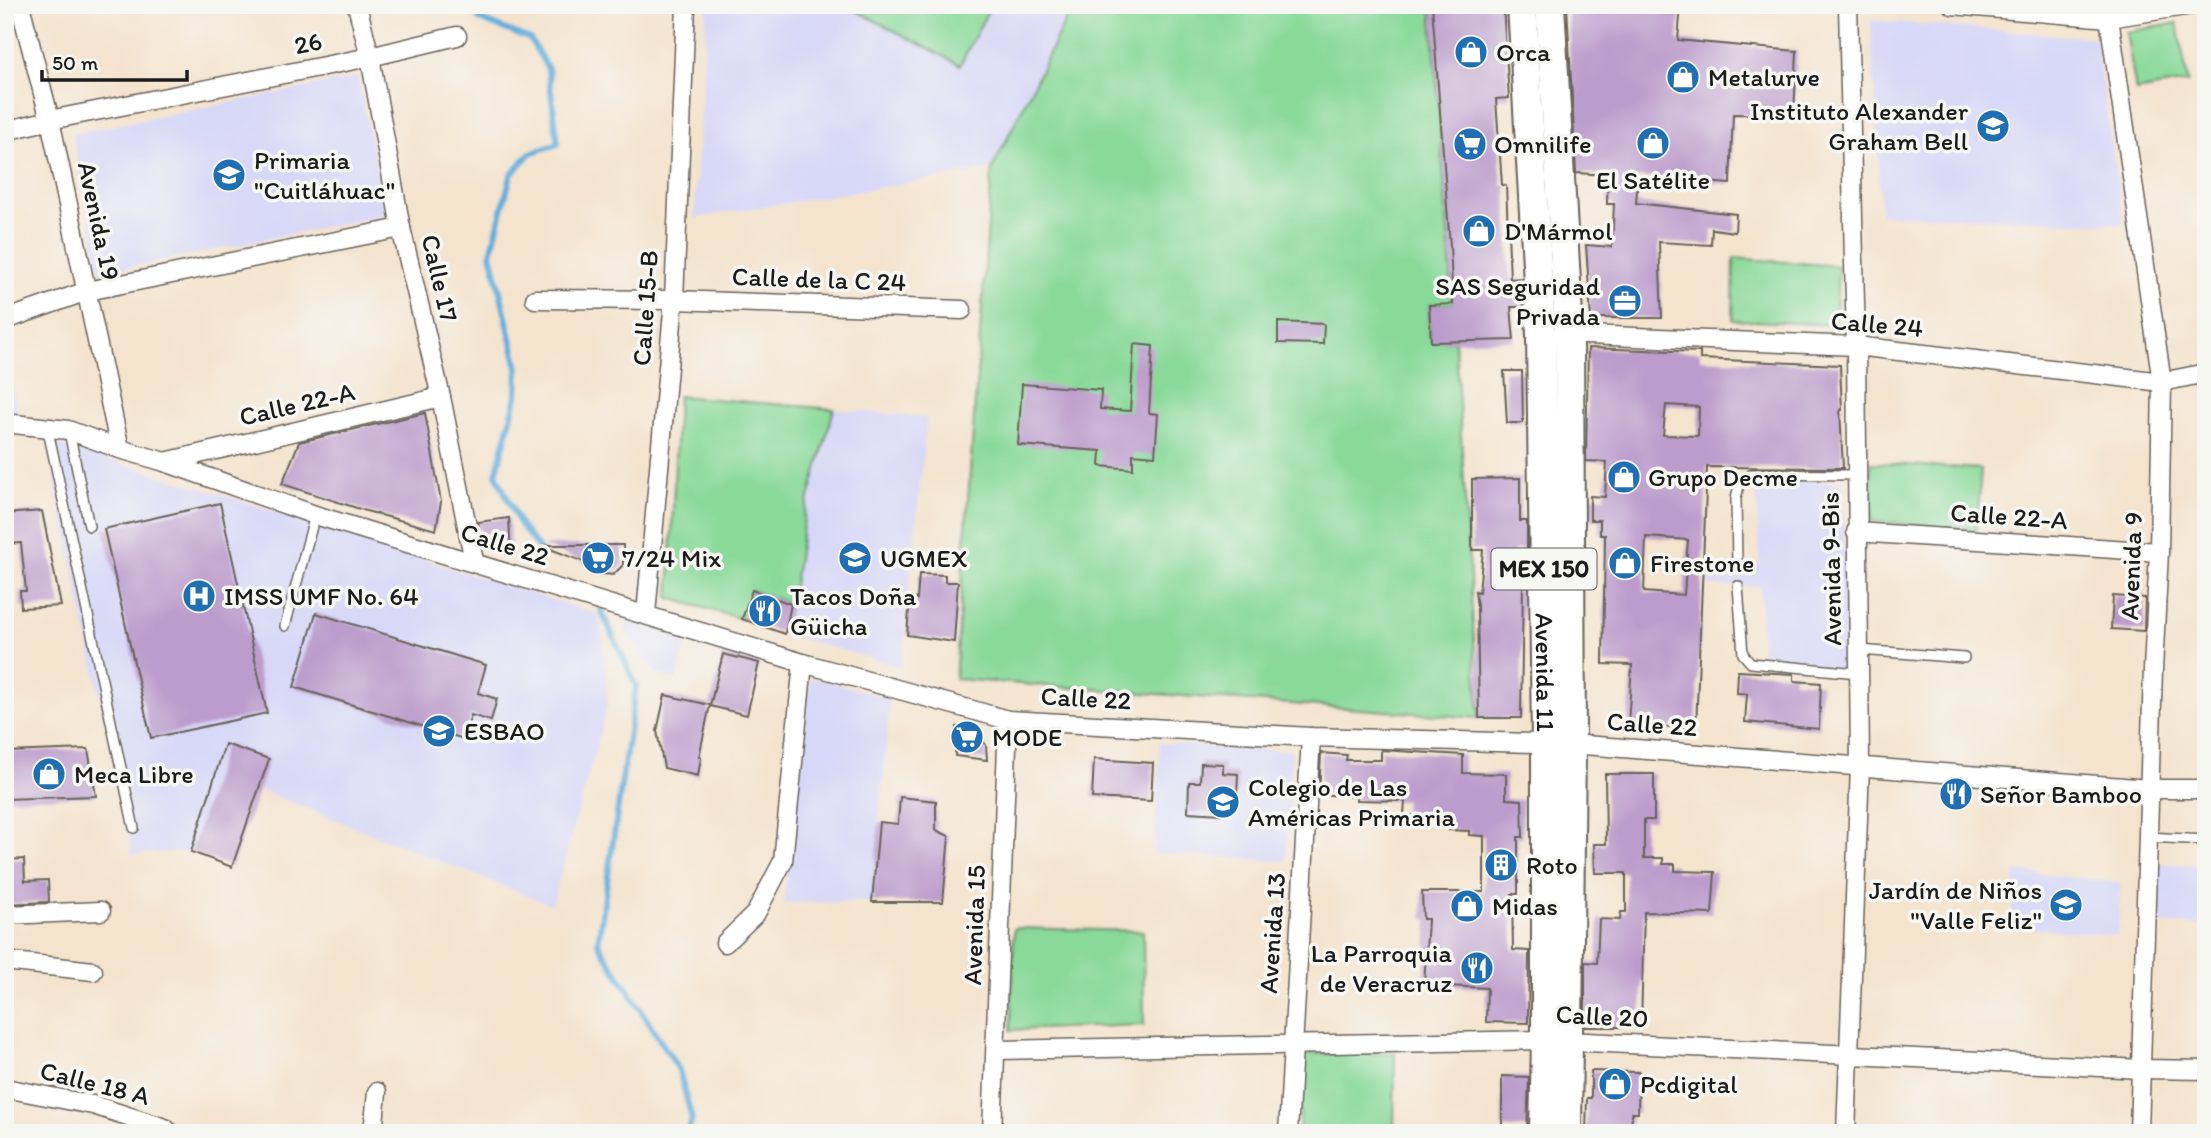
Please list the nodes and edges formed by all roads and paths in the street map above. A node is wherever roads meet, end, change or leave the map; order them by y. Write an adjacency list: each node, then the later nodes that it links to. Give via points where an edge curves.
1 (20, 5): 14 (street, Avenida 19)
2 (356, 5): 11 (street, Calle 17)
3 (686, 5): 19 (street, Calle 15-B)
4 (1522, 5): 12 (main road, Avenida 11 / MEX 150)
5 (1550, 5): 13 (main road, Avenida 11 / MEX 150)
6 (1847, 5): 24 (street, Avenida 9-Bis)
7 (1952, 5): 9 (street)
8 (2192, 5): 9 (street)
9 (2107, 12): 26 (street, Avenida 9)
10 (457, 36): 11 (street, 26)
11 (370, 57): 14 (street, 26); 16 (street, Calle 17)
12 (1527, 94): 13 (main road); 22 (main road, Avenida 11 / MEX 150)
13 (1555, 94): 23 (main road, Avenida 11 / MEX 150)
14 (50, 120): 15 (street, 26); 17 (street, Avenida 19)
15 (5, 131)
16 (401, 228): 17 (street); 27 (street, Calle 17)
17 (87, 291): 21 (street); 31 (street, Avenida 19)
18 (535, 299): 19 (street)
19 (674, 300): 20 (street, Calle de la C 24); 42 (street, Calle 15-B)
20 (962, 310)
21 (5, 320)
22 (1541, 334): 23 (street, Calle 24); 38 (main road, Avenida 11 / MEX 150)
23 (1569, 334): 24 (street, Calle 24); 38 (main road, Avenida 11 / MEX 150)
24 (1856, 346): 26 (street, Calle 24); 33 (street, Avenida 9-Bis)
25 (2206, 373): 26 (street, Calle 24)
26 (2162, 382): 37 (street, Avenida 9)
27 (441, 397): 32 (street, Calle 22-A); 39 (street, Calle 17)
28 (5, 423): 29 (street, Calle 22)
29 (47, 426): 30 (street, Calle 22); 54 (lane)
30 (68, 430): 31 (street, Calle 22); 35 (lane)
31 (120, 449): 32 (street, Calle 22)
32 (165, 462): 34 (street, Calle 22)
33 (1856, 475): 36 (street, Avenida 9-Bis); 40 (lane, via 1752,474 1740,482 1735,498)
34 (315, 515): 39 (street, Calle 22); 43 (lane)
35 (89, 526)
36 (1856, 532): 37 (street, Calle 22-A); 44 (street, Avenida 9-Bis)
37 (2159, 552): 52 (street, Avenida 9)
38 (1557, 556): 50 (main road, Avenida 11 / MEX 150)
39 (474, 562): 42 (street, Calle 22)
40 (1737, 565)
41 (1738, 586): 47 (lane, via 1744,654 1751,663)
42 (646, 614): 46 (street, Calle 22)
43 (285, 625)
44 (1858, 650): 45 (lane); 47 (street, Avenida 9-Bis)
45 (1964, 657)
46 (803, 663): 48 (street, Calle 22); 59 (street, via 783,861 756,914)
47 (1858, 673): 51 (street, Avenida 9-Bis)
48 (1008, 720): 49 (street, Calle 22); 64 (street, Avenida 15)
49 (1311, 737): 50 (street, Calle 22); 63 (street, Avenida 13)
50 (1559, 744): 51 (street, Calle 22); 62 (main road, Avenida 11 / MEX 150)
51 (1860, 766): 52 (street, Calle 22); 65 (street, Avenida 9-Bis)
52 (2149, 789): 53 (street, Calle 22); 55 (street, Avenida 9)
53 (2206, 789)
54 (134, 828)
55 (2147, 837): 56 (lane); 66 (street, Avenida 9)
56 (2206, 840)
57 (101, 911): 58 (street)
58 (5, 915)
59 (725, 943)
60 (5, 961): 61 (street)
61 (93, 971)
62 (1558, 1040): 63 (street, Calle 20); 65 (street, Calle 20); 74 (main road, Avenida 11 / MEX 150); 75 (main road, Avenida 11 / MEX 150)
63 (1292, 1043): 64 (street, Calle 20); 73 (street, Avenida 13)
64 (996, 1050): 72 (street, Avenida 15)
65 (1850, 1054): 66 (street, Calle 20); 76 (street, Avenida 9-Bis)
66 (2142, 1069): 67 (street, Calle 20); 77 (street, Avenida 9)
67 (2206, 1070)
68 (5, 1088): 70 (street, Calle 18 A, via 93,1105)
69 (377, 1092): 71 (street)
70 (170, 1133)
71 (373, 1133)
72 (992, 1133)
73 (1288, 1133)
74 (1544, 1133)
75 (1567, 1133)
76 (1846, 1133)
77 (2139, 1133)

